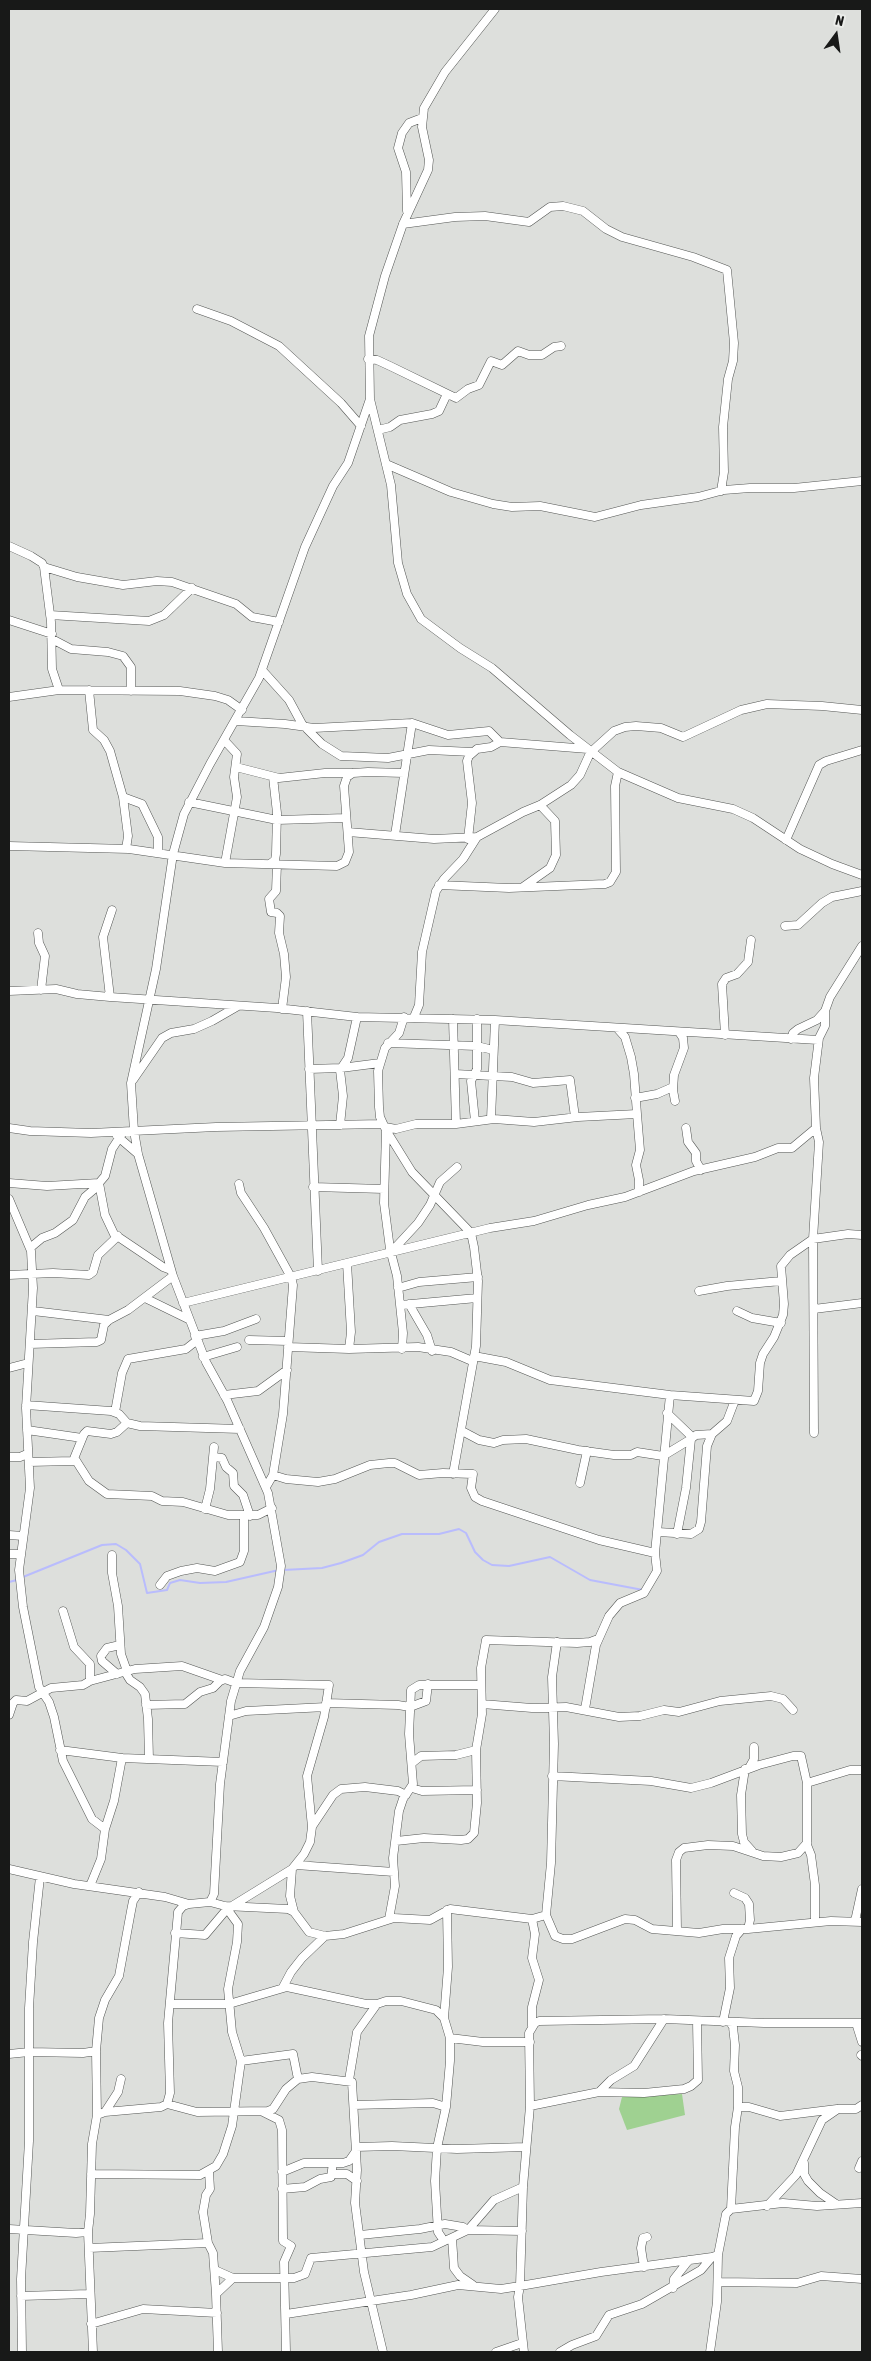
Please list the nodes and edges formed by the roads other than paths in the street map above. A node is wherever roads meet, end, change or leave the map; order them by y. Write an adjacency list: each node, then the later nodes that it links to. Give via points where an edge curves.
1 (495, 9): 2 (street, via 435,87)
2 (422, 118): 3 (street, via 428,170); 3 (street, via 409,124 402,133 398,148 406,172)
3 (408, 213): 4 (street)
4 (403, 224): 7 (street, via 369,336); 15 (street, via 485,216 529,222 550,207 563,206 582,211 606,230 622,237 694,257 727,270 734,343 723,427)
5 (197, 309): 11 (street, via 230,321 279,346)
6 (561, 346): 8 (street, via 542,355 519,351 502,365 491,361 479,384 456,398)
7 (368, 359): 8 (street, via 377,360); 9 (street)
8 (447, 394): 12 (street, via 439,410 432,414 400,420)
9 (370, 399): 10 (street); 11 (street)
10 (375, 419): 11 (street, via 370,417); 12 (street)
11 (362, 422): 21 (street, via 348,463 333,486 306,547)
12 (378, 430): 13 (street)
13 (386, 464): 15 (street, via 451,492 493,504 540,506 595,517); 35 (street, via 402,582 421,619 492,668)
14 (862, 481): 15 (street, via 794,488)
15 (721, 490)
16 (9, 546): 17 (street, via 32,556)
17 (44, 567): 18 (street, via 123,585 157,581); 19 (street)
18 (192, 588): 19 (street, via 164,615 149,621); 21 (street, via 236,604 252,617)
19 (50, 615): 22 (street)
20 (9, 620): 22 (street)
21 (279, 622): 23 (street)
22 (52, 636): 24 (street, via 52,669); 26 (street, via 71,649 123,656 131,666)
23 (262, 670): 28 (street); 32 (street, via 289,700)
24 (59, 690): 25 (street); 27 (street)
25 (89, 690): 26 (street); 44 (street, via 93,730 110,750)
26 (131, 691): 28 (street, via 195,692 228,700)
27 (9, 697)
28 (242, 710): 30 (street)
29 (862, 710): 35 (street, via 767,704 741,710 683,736 661,728 625,727 614,731)
30 (236, 721): 32 (street); 33 (street)
31 (412, 723): 32 (street); 34 (street, via 448,735 489,731); 38 (street)
32 (304, 726): 38 (street, via 322,744 341,756 388,758)
33 (224, 740): 39 (street, via 237,754); 45 (street)
34 (500, 742): 35 (street); 37 (street)
35 (590, 750): 40 (street); 46 (street, via 575,781)
36 (862, 750): 54 (street, via 819,765)
37 (472, 752): 38 (street, via 429,750); 53 (street, via 467,761 472,803)
38 (408, 754): 42 (street)
39 (236, 767): 43 (street); 47 (street)
40 (618, 772): 54 (street, via 678,798 733,809); 63 (street, via 614,878 605,884)
41 (353, 773): 42 (street); 43 (street); 48 (street, via 345,780)
42 (404, 773): 51 (street)
43 (273, 777): 49 (street)
44 (123, 797): 56 (street, via 128,836); 57 (street, via 142,804 158,837)
45 (189, 802): 47 (street); 58 (street)
46 (540, 805): 52 (street); 63 (street, via 555,821 556,855 550,868)
47 (234, 812): 49 (street); 59 (street)
48 (346, 818): 49 (street); 50 (street)
49 (277, 820): 60 (street)
50 (348, 832): 51 (street); 60 (street, via 348,857 342,865)
51 (394, 835): 53 (street)
52 (477, 837): 53 (street); 62 (street, via 463,859)
53 (468, 839)
54 (786, 840): 61 (street, via 824,861)
55 (9, 846): 56 (street)
56 (126, 849): 57 (street)
57 (158, 852): 58 (street)
58 (173, 854): 59 (street); 73 (street, via 156,969)
59 (225, 863): 60 (street)
60 (274, 864): 75 (street, via 276,891 269,899 271,912 280,916 279,933 286,977)
61 (862, 875)
62 (439, 885): 63 (street); 80 (street, via 422,952 419,1006)
63 (523, 888)
64 (862, 891): 66 (street, via 832,897 798,925)
65 (112, 910): 72 (street, via 103,937)
66 (785, 926)
67 (38, 933): 70 (street, via 44,956)
68 (751, 940): 86 (street, via 748,962 722,984)
69 (862, 946): 77 (street, via 835,986)
70 (41, 990): 71 (street); 72 (street, via 56,989)
71 (9, 991)
72 (110, 998): 73 (street)
73 (148, 1001): 74 (street); 99 (street)
74 (238, 1006): 75 (street); 99 (street, via 194,1029 162,1038)
75 (282, 1008): 76 (street)
76 (307, 1011): 78 (street); 95 (street)
77 (825, 1011): 87 (street, via 817,1020 793,1033); 88 (street, via 825,1026)
78 (356, 1017): 79 (street); 94 (street, via 348,1058)
79 (404, 1017): 80 (street); 89 (street, via 399,1033)
80 (414, 1017): 81 (street)
81 (453, 1019): 82 (street); 90 (street)
82 (477, 1020): 83 (street); 91 (street)
83 (495, 1020): 84 (street); 92 (street)
84 (617, 1028): 85 (street); 101 (street, via 629,1048)
85 (679, 1032): 86 (street); 100 (street, via 684,1048)
86 (725, 1035): 87 (street)
87 (791, 1039): 88 (street)
88 (818, 1040): 113 (street, via 814,1078)
89 (388, 1043): 90 (street); 93 (street)
90 (453, 1045): 91 (street); 96 (street)
91 (477, 1046): 92 (street); 97 (street, via 477,1069)
92 (493, 1050): 98 (street)
93 (380, 1062): 94 (street); 110 (street, via 378,1092)
94 (341, 1068): 95 (street); 108 (street)
95 (309, 1069): 109 (street)
96 (455, 1074): 97 (street); 107 (street)
97 (473, 1074): 98 (street); 106 (street)
98 (492, 1077): 104 (street, via 512,1077 538,1083 570,1080); 105 (street)
99 (131, 1083): 114 (street)
100 (673, 1087): 101 (street); 102 (street)
101 (635, 1098): 103 (street)
102 (675, 1101)
103 (637, 1114): 104 (street); 124 (street)
104 (575, 1117): 105 (street, via 525,1122)
105 (491, 1119): 106 (street)
106 (475, 1121): 107 (street)
107 (456, 1124): 110 (street)
108 (340, 1125): 109 (street); 110 (street)
109 (313, 1126): 114 (street); 122 (street)
110 (385, 1127): 123 (street); 125 (street, via 412,1172)
111 (9, 1128): 115 (street)
112 (686, 1128): 118 (street, via 688,1142 696,1153 696,1162)
113 (816, 1128): 118 (street, via 792,1148 778,1148); 130 (street, via 820,1142)
114 (134, 1131): 115 (street); 116 (street)
115 (121, 1134): 116 (street); 120 (street)
116 (138, 1154): 135 (street)
117 (457, 1167): 125 (street, via 440,1182)
118 (701, 1170): 124 (street)
119 (9, 1183): 120 (street, via 47,1186)
120 (99, 1184): 129 (street, via 108,1224); 131 (street, via 85,1197 73,1220)
121 (239, 1184): 138 (street)
122 (313, 1187): 123 (street); 134 (street)
123 (384, 1189): 132 (street)
124 (639, 1192): 127 (street, via 534,1221)
125 (434, 1194): 127 (street); 132 (street, via 418,1223)
126 (9, 1199): 131 (street)
127 (471, 1233): 132 (street); 139 (street)
128 (862, 1235): 130 (street)
129 (118, 1236): 135 (street); 137 (street, via 98,1255 90,1275)
130 (812, 1239): 140 (street, via 784,1260); 149 (street)
131 (30, 1248): 137 (street)
132 (391, 1252): 133 (street); 141 (street)
133 (347, 1263): 134 (street); 162 (street, via 351,1315)
134 (318, 1271): 138 (street)
135 (172, 1273): 143 (street); 145 (street)
136 (9, 1275): 137 (street)
137 (33, 1275): 150 (street)
138 (290, 1276): 145 (street); 159 (street, via 293,1288)
139 (478, 1277): 141 (street, via 419,1282); 144 (street)
140 (781, 1281): 142 (street); 155 (street, via 784,1304)
141 (398, 1288): 148 (street)
142 (699, 1291)
143 (145, 1298): 152 (street); 154 (street)
144 (477, 1298): 147 (street); 165 (street)
145 (183, 1303): 152 (street)
146 (862, 1303): 149 (street)
147 (409, 1304): 148 (street); 163 (street, via 427,1335)
148 (400, 1305): 161 (street)
149 (814, 1309): 179 (street)
150 (33, 1311): 154 (street); 158 (street)
151 (737, 1311): 155 (street, via 752,1318)
152 (188, 1319): 156 (street)
153 (256, 1319): 156 (street)
154 (109, 1320): 158 (street, via 104,1325 101,1340 97,1342)
155 (781, 1323): 171 (street, via 760,1363 757,1398 754,1401)
156 (196, 1339): 164 (street); 173 (street, via 186,1349 128,1359)
157 (249, 1340): 159 (street)
158 (30, 1344): 166 (street)
159 (288, 1344): 162 (street); 168 (street)
160 (237, 1347): 164 (street)
161 (402, 1349): 162 (street); 163 (street, via 418,1347)
162 (349, 1350)
163 (432, 1351): 165 (street, via 451,1352)
164 (203, 1357): 169 (street)
165 (473, 1359): 170 (street, via 506,1362 550,1380); 178 (street)
166 (28, 1363): 167 (street); 172 (street)
167 (9, 1368)
168 (287, 1370): 169 (street, via 258,1391); 191 (street)
169 (224, 1395): 176 (street)
170 (670, 1395): 171 (street); 174 (street)
171 (735, 1400): 180 (street, via 727,1421)
172 (26, 1405): 173 (street); 177 (street)
173 (115, 1412): 175 (street)
174 (667, 1413): 182 (street); 185 (street)
175 (127, 1423): 176 (street); 181 (street, via 111,1434 87,1431)
176 (240, 1429): 193 (street)
177 (27, 1430): 181 (street); 188 (street)
178 (462, 1431): 184 (street, via 487,1442 526,1439); 190 (street)
179 (814, 1433)
180 (712, 1434): 182 (street, via 696,1435); 198 (street, via 707,1446 701,1525 697,1532)
181 (82, 1438): 189 (street)
182 (691, 1439): 185 (street); 198 (street)
183 (214, 1447): 187 (street)
184 (587, 1451): 185 (street); 192 (street)
185 (663, 1456): 197 (street)
186 (9, 1457): 188 (street)
187 (214, 1457): 195 (street); 196 (street, via 222,1458 233,1473 234,1486 243,1495)
188 (28, 1458): 189 (street, via 70,1462); 200 (street, via 30,1488)
189 (75, 1459): 195 (street, via 85,1476 107,1494 152,1496)
190 (453, 1474): 191 (street, via 419,1474 388,1463 370,1465 318,1482); 201 (street, via 473,1474 471,1488 475,1497 492,1506 599,1540)
191 (273, 1475): 193 (street)
192 (580, 1483)
193 (266, 1487): 194 (street)
194 (272, 1508): 196 (street); 214 (street, via 280,1570 278,1590)
195 (205, 1509): 196 (street)
196 (247, 1516): 205 (street, via 240,1562 215,1571 197,1568 181,1571 167,1576)
197 (658, 1532): 198 (street); 201 (street)
198 (677, 1534)
199 (9, 1535): 200 (street)
200 (22, 1536): 204 (street)
201 (655, 1553): 207 (street, via 656,1571 644,1593 620,1603 613,1610)
202 (9, 1554): 204 (street)
203 (112, 1555): 209 (street)
204 (20, 1556): 217 (street, via 23,1607)
205 (160, 1585)
206 (63, 1611): 213 (street, via 74,1648 90,1664)
207 (598, 1639): 208 (street, via 578,1643); 223 (street)
208 (557, 1642): 216 (street, via 486,1640); 222 (street, via 552,1677)
209 (120, 1645): 210 (street); 211 (street, via 110,1646 100,1656)
210 (126, 1671): 211 (street); 212 (street, via 182,1666); 219 (street, via 130,1680 143,1690)
211 (117, 1674): 213 (street)
212 (222, 1680): 214 (street); 219 (street, via 185,1704)
213 (90, 1681): 217 (street)
214 (236, 1683): 220 (street, via 329,1685); 226 (street)
215 (428, 1684): 216 (street); 221 (street, via 426,1701); 221 (street, via 411,1690)
216 (480, 1685): 218 (street)
217 (42, 1692): 225 (street, via 31,1700 14,1701); 228 (street, via 54,1716)
218 (482, 1704): 222 (street); 229 (street)
219 (146, 1705): 231 (street)
220 (326, 1705): 221 (street); 226 (street, via 246,1711); 242 (street, via 307,1776)
221 (410, 1707): 233 (street, via 408,1734)
222 (553, 1707): 223 (street); 237 (street)
223 (585, 1709): 224 (street, via 603,1715 632,1716 664,1710 679,1712 720,1701 771,1696 783,1699)
224 (793, 1710)
225 (9, 1715)
226 (229, 1716): 232 (street)
227 (754, 1747): 235 (street, via 754,1760)
228 (60, 1750): 230 (street); 243 (street, via 92,1819)
229 (476, 1750): 233 (street, via 447,1756 421,1756); 240 (street)
230 (122, 1758): 231 (street); 243 (street)
231 (149, 1759): 232 (street)
232 (223, 1762): 257 (street, via 215,1886)
233 (412, 1763): 239 (street)
234 (862, 1764): 236 (street)
235 (747, 1769): 237 (street, via 691,1788 641,1780); 238 (street, via 799,1755); 246 (street, via 741,1795 742,1834)
236 (858, 1770): 238 (street, via 832,1774)
237 (552, 1776): 262 (street, via 551,1863)
238 (807, 1783): 245 (street)
239 (412, 1788): 240 (street, via 422,1791); 241 (street)
240 (476, 1790): 244 (street, via 475,1829 468,1839)
241 (406, 1795): 242 (street, via 365,1787 341,1789 333,1795); 244 (street, via 399,1811)
242 (312, 1827): 249 (street, via 310,1842)
243 (105, 1829): 253 (street, via 101,1859)
244 (396, 1841): 251 (street)
245 (807, 1843): 247 (street); 248 (street)
246 (752, 1851): 247 (street, via 763,1856 781,1857); 269 (street, via 708,1845 684,1848 679,1852 676,1860)
247 (798, 1853): 248 (street)
248 (810, 1853): 266 (street, via 815,1885)
249 (294, 1867): 251 (street); 259 (street); 261 (street, via 290,1896)
250 (9, 1869): 252 (street)
251 (394, 1872): 263 (street)
252 (40, 1877): 253 (street); 288 (street, via 33,1942)
253 (90, 1886): 255 (street)
254 (862, 1889): 265 (street)
255 (139, 1892): 258 (street); 287 (street, via 133,1901 120,1976 101,2008)
256 (734, 1893): 268 (street, via 749,1904 750,1920)
257 (210, 1902): 258 (street); 259 (street)
258 (189, 1904): 271 (street, via 178,1912)
259 (228, 1907): 261 (street, via 288,1909); 271 (street, via 205,1935); 276 (street, via 238,1924 228,1980)
260 (447, 1910): 263 (street, via 430,1920); 264 (street); 278 (street, via 448,1967)
261 (294, 1912): 272 (street, via 304,1929)
262 (546, 1916): 264 (street); 270 (street)
263 (389, 1919): 272 (street, via 350,1932)
264 (532, 1920): 270 (street, via 548,1926); 283 (street, via 535,1934 532,1958 539,1980 532,2007)
265 (859, 1921): 266 (street)
266 (815, 1922): 268 (street)
267 (723, 1929): 268 (street); 269 (street, via 699,1933); 273 (street)
268 (745, 1929): 273 (street, via 736,1936)
269 (677, 1930): 270 (street, via 652,1928 625,1919 572,1939 563,1939)
270 (553, 1932)
271 (175, 1933): 275 (street)
272 (325, 1936): 274 (street, via 302,1958)
273 (733, 1944): 281 (street, via 729,1958)
274 (283, 1987): 276 (street); 277 (street)
275 (170, 2004): 276 (street); 297 (street, via 170,2093)
276 (229, 2004): 290 (street, via 234,2043)
277 (377, 2004): 278 (street, via 401,2001 436,2010); 293 (street, via 357,2032)
278 (444, 2018): 284 (street)
279 (664, 2019): 280 (street); 283 (street, via 539,2021); 294 (street, via 634,2066)
280 (697, 2021): 281 (street); 294 (street, via 698,2080 691,2086 644,2093)
281 (726, 2022): 282 (street); 302 (street, via 734,2033)
282 (859, 2023): 286 (street)
283 (532, 2026): 285 (street)
284 (450, 2038): 285 (street); 301 (street)
285 (530, 2042): 295 (street)
286 (862, 2042)
287 (96, 2051): 288 (street); 308 (street)
288 (29, 2052): 289 (street); 329 (street)
289 (9, 2054)
290 (241, 2062): 292 (street, via 293,2054); 307 (street)
291 (121, 2079): 306 (street, via 118,2092)
292 (298, 2079): 293 (street); 305 (street, via 286,2089 273,2109)
293 (349, 2080): 298 (street, via 353,2085)
294 (599, 2092): 296 (street)
295 (528, 2093): 296 (street); 300 (street)
296 (548, 2102): 300 (street)
297 (167, 2104): 306 (street); 307 (street, via 197,2112)
298 (354, 2105): 301 (street, via 434,2103); 312 (street)
299 (862, 2105): 304 (street)
300 (530, 2106): 310 (street)
301 (446, 2107): 311 (street)
302 (738, 2107): 303 (street, via 780,2116); 326 (street)
303 (829, 2109): 304 (street); 309 (street)
304 (838, 2109): 309 (street)
305 (258, 2110): 307 (street); 317 (street, via 276,2118 281,2124)
306 (106, 2112): 308 (street)
307 (234, 2112): 316 (street, via 223,2154 216,2166)
308 (97, 2115): 318 (street)
309 (822, 2120): 314 (street)
310 (526, 2147): 311 (street); 321 (street)
311 (437, 2148): 312 (street, via 392,2146); 327 (street)
312 (356, 2149): 313 (street); 320 (street)
313 (349, 2161): 315 (street); 319 (street)
314 (804, 2161): 324 (street, via 804,2174 808,2181); 325 (street, via 796,2175)
315 (333, 2163): 317 (street, via 304,2163); 319 (street)
316 (209, 2170): 318 (street, via 188,2175); 337 (street, via 210,2189 203,2212)
317 (282, 2172): 322 (street)
318 (91, 2174): 332 (street)
319 (333, 2174): 320 (street, via 347,2174); 322 (street, via 305,2187)
320 (357, 2181): 333 (street)
321 (523, 2187): 330 (street, via 494,2200); 331 (street)
322 (282, 2188): 347 (street, via 283,2242 291,2246 284,2262)
323 (862, 2203): 324 (street)
324 (836, 2204): 325 (street)
325 (767, 2206): 326 (street)
326 (730, 2209): 340 (street)
327 (438, 2225): 330 (street, via 456,2225); 333 (street); 336 (street)
328 (9, 2229): 329 (street)
329 (24, 2230): 332 (street); 357 (street)
330 (468, 2230): 331 (street); 335 (street)
331 (522, 2231): 352 (street)
332 (88, 2232): 338 (street)
333 (360, 2235): 339 (street)
334 (647, 2237): 343 (street, via 643,2238 641,2248)
335 (452, 2238): 336 (street); 351 (street, via 454,2268)
336 (444, 2241): 339 (street, via 432,2247)
337 (208, 2242): 338 (street); 344 (street)
338 (89, 2248): 355 (street)
339 (361, 2252): 347 (street, via 311,2258 305,2274); 358 (street)
340 (715, 2256): 341 (street); 350 (street); 353 (street, via 701,2270)
341 (690, 2260): 342 (street); 348 (street)
342 (672, 2263): 343 (street); 348 (street)
343 (644, 2267): 352 (street)
344 (215, 2270): 345 (street); 356 (street)
345 (233, 2278): 346 (street); 356 (street)
346 (271, 2278): 347 (street); 354 (street)
347 (286, 2278): 354 (street)
348 (674, 2279): 353 (street)
349 (862, 2279): 350 (street, via 821,2276 796,2283)
350 (718, 2282): 371 (street)
351 (473, 2285): 352 (street, via 501,2289); 358 (street, via 458,2284)
352 (520, 2286): 362 (street)
353 (673, 2288): 370 (street, via 642,2304 609,2315 596,2336)
354 (283, 2290): 360 (street)
355 (89, 2294): 357 (street); 361 (street)
356 (216, 2294): 359 (street)
357 (21, 2296): 363 (street)
358 (370, 2301): 360 (street); 367 (street)
359 (217, 2313): 361 (street, via 143,2309); 365 (street)
360 (286, 2314): 366 (street)
361 (91, 2324): 364 (street)
362 (522, 2343): 368 (street); 369 (street)
363 (22, 2352)
364 (93, 2352)
365 (218, 2352)
366 (286, 2352)
367 (383, 2352)
368 (496, 2352)
369 (524, 2352)
370 (560, 2352)
371 (710, 2352)

